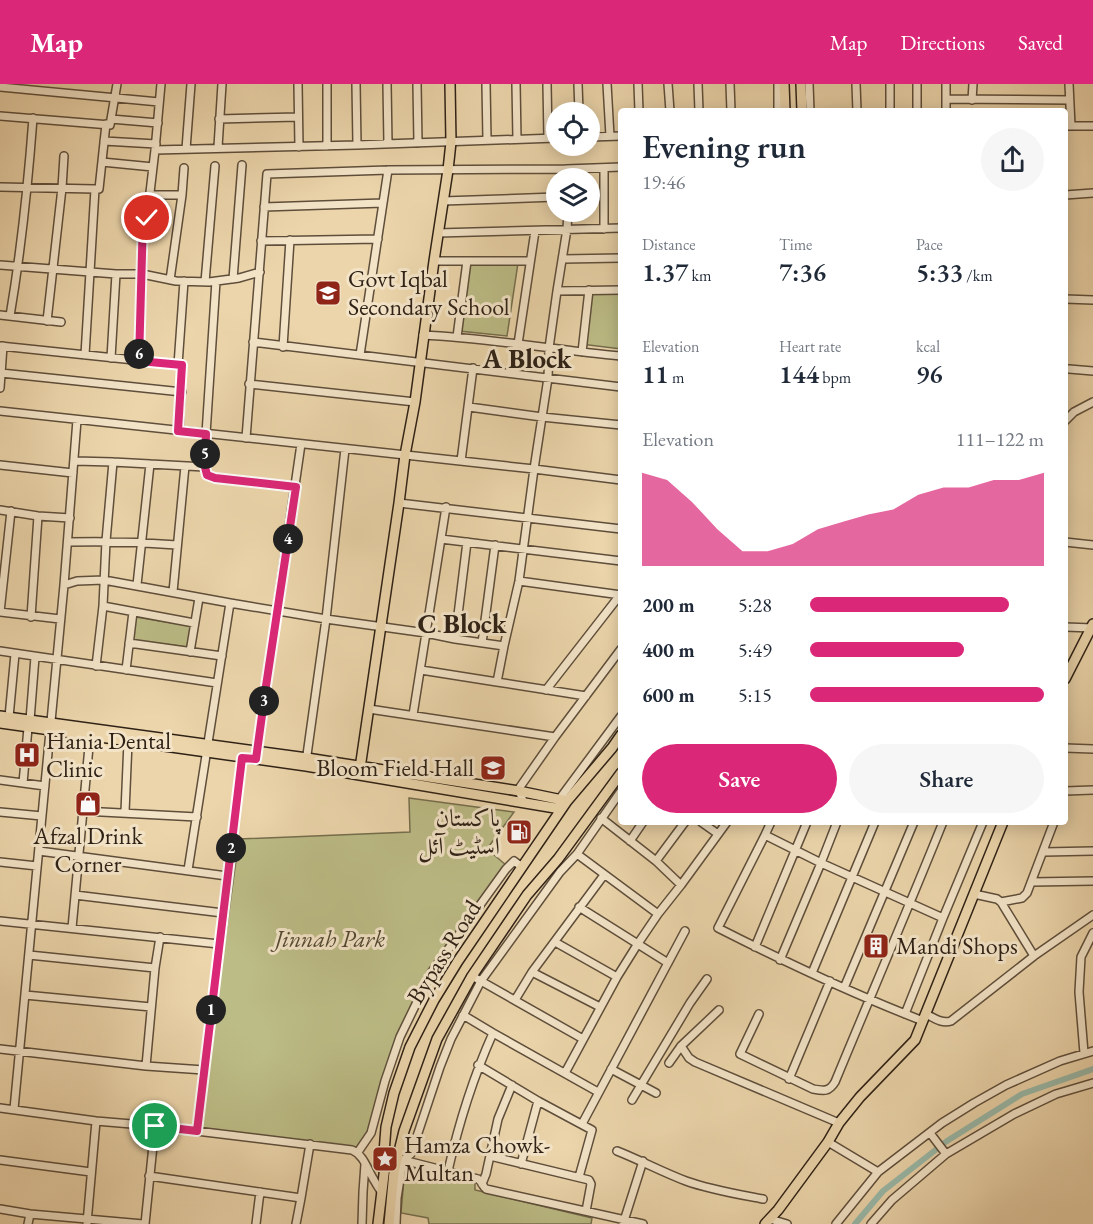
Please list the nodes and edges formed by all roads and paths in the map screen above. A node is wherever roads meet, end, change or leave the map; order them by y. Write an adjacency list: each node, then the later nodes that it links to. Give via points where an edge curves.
1 (117, 84): 31 (street)
2 (161, 84): 35 (street)
3 (191, 84): 73 (street)
4 (222, 84): 53 (street)
5 (298, 84): 51 (street)
6 (327, 84): 68 (street)
7 (356, 84): 69 (street)
8 (387, 84): 67 (street)
9 (417, 84): 66 (street)
10 (450, 84): 65 (main road)
11 (486, 84): 62 (street)
12 (516, 84): 63 (street)
13 (547, 84): 36 (street)
14 (578, 84): 37 (street)
15 (608, 84): 59 (street)
16 (638, 84): 38 (street)
17 (668, 84): 39 (street)
18 (698, 84): 40 (street)
19 (730, 84): 41 (street)
20 (778, 84): 42 (street)
21 (784, 84): 43 (main road)
22 (801, 84): 44 (main road)
23 (809, 84): 45 (street)
24 (856, 84): 46 (street)
25 (890, 84): 47 (street)
26 (917, 84): 48 (street)
27 (946, 84): 32 (street)
28 (973, 84): 33 (street)
29 (1070, 84): 34 (street)
30 (0, 87): 31 (street)
31 (115, 98): 35 (street); 54 (street)
32 (946, 99): 33 (street); 49 (street)
33 (972, 100): 34 (street)
34 (1069, 100): 56 (street)
35 (159, 102): 55 (street)
36 (547, 102)
37 (579, 102)
38 (639, 108)
39 (670, 108)
40 (699, 108)
41 (730, 108)
42 (778, 108)
43 (785, 108)
44 (802, 108)
45 (810, 108)
46 (857, 108)
47 (890, 108)
48 (917, 108)
49 (946, 108)
50 (0, 116): 52 (street)
51 (298, 117): 53 (street); 72 (street)
52 (33, 118): 54 (street); 87 (street)
53 (219, 118): 71 (street)
54 (109, 122): 55 (street); 64 (street)
55 (158, 123): 70 (street)
56 (1068, 126): 57 (street)
57 (1093, 126)
58 (600, 136): 59 (street)
59 (610, 136): 60 (street)
60 (618, 136)
61 (546, 138): 63 (street)
62 (487, 140): 63 (street); 65 (street)
63 (517, 140)
64 (104, 141): 70 (street); 75 (street)
65 (451, 142): 66 (street); 85 (main road)
66 (418, 143): 67 (street)
67 (388, 144): 69 (street)
68 (327, 146): 69 (street); 72 (street)
69 (357, 146)
70 (155, 147): 73 (street); 78 (street)
71 (218, 147): 72 (street); 73 (street)
72 (299, 147)
73 (186, 149)
74 (64, 156): 88 (street)
75 (102, 162): 78 (street); 89 (street, via 99,189)
76 (242, 165): 119 (street)
77 (215, 166): 123 (street)
78 (153, 167): 91 (street)
79 (618, 167): 82 (street)
80 (184, 168): 92 (street)
81 (600, 168): 82 (street)
82 (603, 168): 101 (street)
83 (546, 169): 85 (street)
84 (388, 170): 85 (street); 96 (street); 97 (street, via 267,174)
85 (448, 170): 95 (main road)
86 (0, 187): 87 (street)
87 (28, 188): 88 (street); 113 (street)
88 (62, 188): 89 (street); 114 (street)
89 (95, 189): 115 (street)
90 (1093, 193): 93 (street)
91 (150, 195): 92 (street); 118 (street, via 147,218 143,218)
92 (182, 195): 120 (street)
93 (1068, 195)
94 (546, 197): 95 (street)
95 (443, 201): 103 (main road)
96 (383, 203): 97 (street); 104 (street)
97 (264, 207): 106 (street)
98 (567, 222): 100 (street)
99 (618, 228): 101 (street)
100 (567, 229): 101 (street); 102 (street); 108 (street)
101 (604, 229)
102 (535, 231): 103 (street); 111 (street)
103 (438, 233): 109 (main road)
104 (378, 239): 105 (street); 142 (street)
105 (290, 240): 106 (street); 138 (street)
106 (261, 241): 116 (street)
107 (618, 258): 108 (street)
108 (563, 259): 126 (street)
109 (434, 261): 110 (street); 133 (main road)
110 (467, 261): 111 (street); 134 (street)
111 (530, 261): 136 (street)
112 (0, 265): 113 (street)
113 (18, 266): 114 (street); 130 (street)
114 (52, 269): 115 (street); 131 (street)
115 (90, 271): 117 (street); 141 (street)
116 (260, 272): 119 (street); 135 (street)
117 (116, 274): 118 (street); 144 (street)
118 (142, 274): 120 (street); 145 (street)
119 (233, 279): 122 (street)
120 (170, 280): 121 (street)
121 (184, 281): 123 (street); 147 (street)
122 (216, 281): 123 (street); 166 (street)
123 (205, 282)
124 (589, 290): 125 (street); 126 (street); 140 (street)
125 (618, 290)
126 (557, 291): 139 (street)
127 (1068, 300): 128 (street)
128 (1093, 300)
129 (0, 315): 130 (street)
130 (10, 316): 131 (street)
131 (47, 321): 132 (street)
132 (60, 322)
133 (423, 335): 134 (street); 146 (main road)
134 (457, 337): 136 (street)
135 (253, 342): 138 (street); 153 (street)
136 (518, 344): 139 (street)
137 (1, 346): 141 (street); 151 (street)
138 (283, 347): 142 (street)
139 (549, 348): 140 (street); 152 (street)
140 (582, 352): 143 (street)
141 (85, 355): 144 (street)
142 (360, 356): 146 (street)
143 (618, 356)
144 (111, 358): 145 (street)
145 (139, 361): 147 (street)
146 (420, 362): 148 (street); 157 (main road)
147 (178, 365): 156 (street, via 182,365)
148 (473, 368): 152 (street); 159 (street)
149 (1069, 369): 150 (street)
150 (1093, 371)
151 (1, 373): 155 (street); 156 (street)
152 (548, 378): 154 (street); 161 (street)
153 (249, 384): 157 (street); 167 (street)
154 (618, 387)
155 (0, 388)
156 (182, 393): 165 (street)
157 (415, 402): 170 (main road)
158 (1093, 402): 162 (street)
159 (469, 407): 161 (street); 173 (street)
160 (0, 411): 163 (street)
161 (542, 417): 164 (street); 178 (street)
162 (1068, 417)
163 (77, 420): 165 (street); 171 (street)
164 (618, 425)
165 (178, 431): 166 (street)
166 (206, 434): 167 (street); 177 (street)
167 (246, 438): 168 (street)
168 (302, 444): 169 (street); 181 (street)
169 (345, 449): 170 (street); 216 (street)
170 (405, 455): 173 (street); 182 (main road)
171 (75, 461): 172 (street); 179 (street)
172 (113, 462): 174 (street); 191 (street)
173 (461, 462): 178 (street)
174 (150, 464): 176 (street); 193 (street)
175 (0, 465): 179 (street)
176 (185, 466): 177 (street); 196 (street)
177 (205, 467): 181 (street, via 210,477)
178 (534, 470): 180 (street); 188 (street)
179 (73, 473): 187 (street)
180 (618, 480)
181 (296, 487): 211 (street)
182 (399, 503): 183 (street); 218 (main road)
183 (446, 507): 188 (street); 190 (street)
184 (0, 510): 185 (street)
185 (10, 512): 186 (street); 212 (street)
186 (38, 516): 187 (street); 214 (street)
187 (70, 518): 192 (street)
188 (528, 518): 189 (street); 199 (street)
189 (618, 529)
190 (441, 539): 195 (street); 221 (street)
191 (106, 541): 192 (street); 193 (street); 201 (street)
192 (68, 542): 203 (street)
193 (142, 542): 196 (street); 204 (street)
194 (1068, 542): 197 (street)
195 (467, 543): 198 (street); 222 (street)
196 (177, 545): 205 (street)
197 (1093, 545)
198 (495, 546): 199 (street); 224 (street)
199 (524, 548): 200 (street); 202 (street)
200 (618, 561)
201 (104, 580): 203 (street); 204 (street); 210 (street)
202 (519, 581): 206 (street); 225 (street)
203 (64, 585): 215 (street)
204 (137, 585): 205 (street)
205 (173, 592): 207 (street)
206 (618, 595)
207 (199, 598): 209 (street); 217 (street)
208 (618, 598): 239 (street)
209 (230, 603): 211 (street); 230 (street)
210 (103, 606): 213 (street); 234 (street)
211 (278, 611): 216 (street); 254 (street)
212 (0, 612): 214 (street)
213 (133, 612): 217 (street); 223 (street)
214 (31, 616): 215 (street)
215 (60, 618): 232 (street)
216 (326, 619): 218 (street); 256 (street)
217 (194, 623): 227 (street)
218 (381, 627): 221 (street); 241 (main road)
219 (1068, 627): 220 (street)
220 (1092, 627): 233 (main road)
221 (426, 633): 222 (street); 235 (street)
222 (455, 639): 224 (street)
223 (129, 643): 227 (street); 236 (street)
224 (482, 643): 225 (street)
225 (504, 646): 237 (street)
226 (0, 651): 229 (street)
227 (190, 652): 230 (street)
228 (618, 653): 240 (street)
229 (15, 654): 231 (street); 243 (street)
230 (222, 656): 238 (street)
231 (35, 657): 232 (street); 245 (street)
232 (56, 660): 234 (street); 246 (street)
233 (1069, 660)
234 (96, 666): 236 (street)
235 (420, 669): 237 (street); 242 (street)
236 (126, 670): 238 (street)
237 (497, 682): 239 (street)
238 (217, 683): 251 (street)
239 (546, 690): 240 (street)
240 (586, 696): 248 (street)
241 (369, 709): 242 (street); 257 (main road)
242 (413, 715): 248 (street)
243 (3, 718): 245 (main road)
244 (618, 720): 267 (street)
245 (29, 724): 246 (main road); 260 (street)
246 (50, 727): 247 (main road); 251 (main road); 261 (street)
247 (90, 736): 250 (main road); 268 (street)
248 (555, 737): 263 (street)
249 (618, 739): 267 (main road, Bypass Road)
250 (128, 742): 251 (main road); 270 (street)
251 (207, 748): 254 (main road); 255 (main road); 272 (street)
252 (1068, 748): 253 (street)
253 (1093, 749)
254 (257, 755): 255 (main road); 256 (main road)
255 (242, 758): 303 (street)
256 (306, 762): 257 (main road)
257 (360, 771): 263 (main road); 266 (main road)
258 (618, 779): 273 (main road)
259 (0, 780): 260 (street)
260 (22, 783): 261 (street)
261 (45, 786): 271 (street)
262 (1093, 790): 264 (street)
263 (519, 791): 266 (street); 267 (main road)
264 (1068, 792)
265 (618, 794): 273 (street)
266 (524, 803): 267 (main road)
267 (560, 804): 300 (main road, Bypass Road)
268 (83, 811): 270 (street); 295 (street)
269 (0, 812): 271 (street)
270 (125, 812): 272 (street)
271 (42, 816): 291 (street)
272 (197, 817): 301 (street)
273 (596, 819): 289 (street); 294 (street); 336 (main road, via 527,895)
274 (641, 825): 289 (street)
275 (683, 825): 296 (street)
276 (704, 825): 287 (street)
277 (725, 825): 287 (street)
278 (770, 825): 288 (street)
279 (806, 825): 290 (street)
280 (836, 825): 298 (street)
281 (874, 825): 304 (street)
282 (913, 825): 308 (street)
283 (942, 825): 312 (street)
284 (982, 825): 317 (street)
285 (1001, 825): 309 (main road)
286 (1053, 825): 293 (street)
287 (718, 834): 307 (street)
288 (765, 836): 290 (street); 327 (street, via 718,928)
289 (630, 841): 296 (street)
290 (795, 850): 298 (street); 327 (street)
291 (39, 851): 295 (street); 299 (street)
292 (1093, 851): 293 (street)
293 (1044, 852): 306 (street)
294 (576, 854): 302 (street); 336 (street)
295 (79, 856): 301 (street); 310 (street)
296 (656, 861): 307 (street)
297 (0, 862): 299 (street)
298 (821, 863): 304 (street); 330 (street)
299 (37, 866): 319 (street)
300 (522, 867): 382 (street, via 514,861 506,869 431,973 400,1038 371,1133); 383 (main road, Bypass Road, via 458,961 410,1047 394,1093)
301 (188, 870): 303 (street)
302 (604, 875): 313 (street); 315 (street)
303 (227, 876): 314 (street)
304 (853, 877): 308 (street); 334 (street)
305 (1093, 880): 306 (street)
306 (1032, 882): 311 (street, via 1022,898)
307 (681, 885): 315 (street)
308 (884, 891): 312 (street); 339 (street)
309 (974, 894): 311 (street); 349 (main road)
310 (75, 895): 314 (street); 320 (street)
311 (1001, 902): 329 (street)
312 (910, 904): 317 (street); 342 (street)
313 (579, 908): 324 (street); 326 (street)
314 (223, 913): 325 (street)
315 (658, 914): 326 (street)
316 (1093, 915): 329 (street)
317 (943, 918): 347 (street)
318 (0, 921): 319 (street)
319 (32, 925): 320 (street); 328 (street)
320 (72, 928): 323 (street)
321 (685, 931): 331 (street)
322 (1093, 934): 356 (street, via 1081,957 1078,992)
323 (160, 938): 325 (street); 332 (street)
324 (555, 942): 333 (street); 335 (street)
325 (219, 944): 361 (street)
326 (637, 945): 331 (street); 335 (street)
327 (755, 947): 330 (street)
328 (29, 955): 332 (street); 340 (street)
329 (1034, 956): 349 (street, via 951,1021)
330 (780, 960): 334 (street)
331 (668, 963): 360 (street)
332 (155, 968): 343 (street)
333 (532, 972): 341 (street); 344 (street)
334 (812, 973): 338 (street)
335 (617, 977): 344 (street)
336 (477, 979): 341 (street); 348 (street); 386 (main road, via 437,1039 404,1131)
337 (707, 979): 366 (street)
338 (830, 981): 339 (street); 363 (street)
339 (844, 988): 342 (street)
340 (25, 994): 343 (street); 354 (street)
341 (515, 1000): 351 (street)
342 (869, 1000): 347 (street); 363 (street, via 831,1088 813,1089)
343 (152, 1007): 359 (street)
344 (600, 1007): 351 (street)
345 (719, 1011): 352 (street)
346 (759, 1014): 363 (street, via 740,1054)
347 (905, 1014): 349 (street)
348 (463, 1015): 350 (street); 386 (street, via 440,1067 411,1154)
349 (924, 1017): 374 (main road, via 915,1040)
350 (493, 1034): 358 (street); 362 (street)
351 (583, 1039): 362 (street)
352 (681, 1046): 357 (street); 374 (street, via 695,1062)
353 (0, 1049): 354 (street)
354 (20, 1051): 359 (street); 372 (street)
355 (1093, 1051): 356 (street)
356 (1084, 1053): 378 (street, via 1006,1085)
357 (669, 1063)
358 (478, 1065): 365 (street); 391 (street)
359 (146, 1066): 361 (street)
360 (611, 1069): 366 (street); 367 (street)
361 (204, 1070): 377 (street)
362 (565, 1073): 367 (street)
363 (789, 1079)
364 (1093, 1083): 384 (street, via 1056,1094)
365 (512, 1085): 370 (street); 385 (street, via 498,1119)
366 (641, 1085): 368 (street); 369 (street)
367 (598, 1092): 375 (street)
368 (656, 1093)
369 (632, 1100)
370 (538, 1101): 375 (street); 390 (street)
371 (0, 1108): 372 (street)
372 (14, 1109): 373 (street)
373 (96, 1121): 376 (street); 392 (street)
374 (839, 1123): 379 (main road)
375 (582, 1124): 395 (street, via 592,1130)
376 (155, 1126): 377 (street); 394 (street)
377 (197, 1131): 380 (street)
378 (930, 1133): 384 (street); 393 (street)
379 (828, 1142): 393 (street); 404 (main road)
380 (310, 1144): 382 (street); 399 (street)
381 (617, 1151): 388 (street)
382 (358, 1152): 389 (street)
383 (384, 1153): 386 (main road); 398 (main road, Bypass Road)
384 (945, 1153): 418 (street)
385 (490, 1156): 390 (street); 396 (street)
386 (399, 1159): 391 (street); 413 (main road); 414 (street)
387 (0, 1160): 392 (street)
388 (643, 1161): 400 (street, via 707,1188); 406 (street)
389 (365, 1162): 398 (street); 411 (street)
390 (521, 1164): 395 (street)
391 (448, 1171): 396 (street, via 478,1179)
392 (91, 1172): 405 (street)
393 (878, 1172): 417 (street)
394 (149, 1176): 397 (street); 408 (street)
395 (579, 1177): 402 (street, via 591,1181)
396 (482, 1184): 402 (street, via 486,1189)
397 (260, 1192): 399 (street); 409 (street)
398 (383, 1193): 412 (main road, Bypass Road)
399 (301, 1198): 410 (street)
400 (763, 1199)
401 (0, 1209): 403 (street)
402 (586, 1211): 406 (street)
403 (30, 1214): 405 (street); 407 (street)
404 (768, 1221): 416 (street)
405 (87, 1222): 408 (street)
406 (623, 1222): 415 (street)
407 (28, 1224)
408 (144, 1224)
409 (256, 1224)
410 (296, 1224)
411 (362, 1224)
412 (378, 1224)
413 (389, 1224)
414 (396, 1224)
415 (643, 1224)
416 (787, 1224)
417 (836, 1224)
418 (871, 1224)

